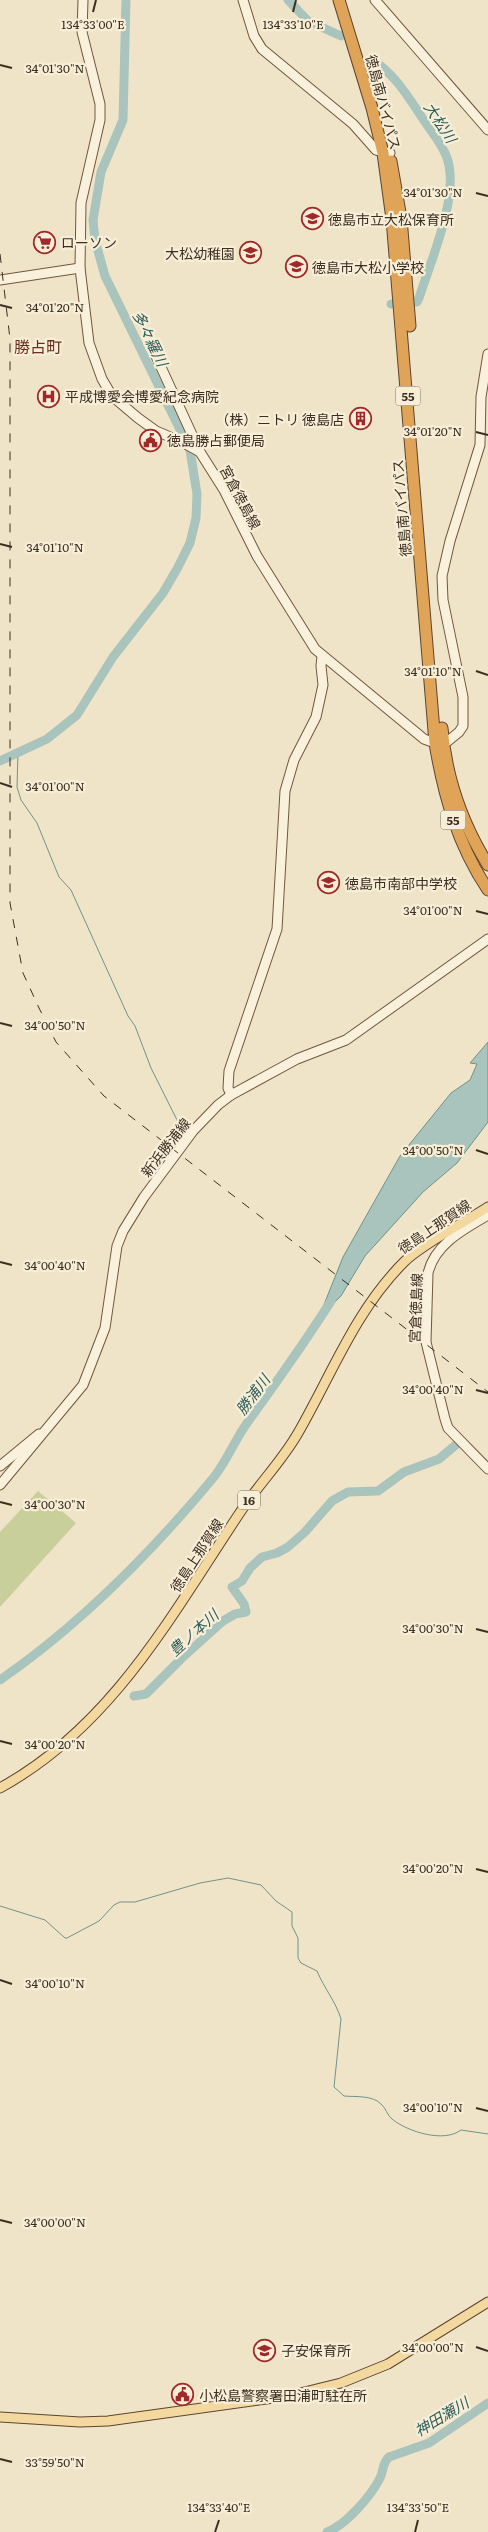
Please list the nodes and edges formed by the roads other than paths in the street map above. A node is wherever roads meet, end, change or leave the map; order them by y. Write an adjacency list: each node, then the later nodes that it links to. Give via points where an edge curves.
1 (83, 0): 8 (main road, 宮倉徳島線, via 82,32 100,104 100,120 82,203)
2 (243, 0): 7 (main road, via 254,36 262,49 353,124 371,146)
3 (339, 0): 7 (highway, 徳島南バイパス / 55)
4 (347, 0): 7 (highway, 徳島南バイパス / 55)
5 (375, 0): 6 (main road)
6 (488, 130)
7 (386, 153): 14 (highway, 徳島南バイパス / 55)
8 (80, 268): 9 (main road); 12 (main road, 宮倉徳島線, via 89,342 102,379 121,405 156,431)
9 (0, 280)
10 (155, 354): 12 (main road)
11 (488, 354): 14 (main road, via 480,445 442,576 464,711 461,730 452,739)
12 (198, 451): 13 (main road, 宮倉徳島線, via 224,490 257,556 306,636)
13 (326, 659): 14 (main road, 宮倉徳島線, via 424,739); 20 (main road, via 321,666 323,685 316,717 294,760 285,791 277,929 229,1071 228,1088)
14 (439, 743): 15 (highway, 徳島南バイパス / 55); 18 (highway, 徳島南バイパス / 55, via 447,804 454,826)
15 (476, 844): 16 (highway, 徳島南バイパス / 55); 17 (highway)
16 (488, 865)
17 (488, 878)
18 (488, 890)
19 (488, 939): 20 (main road, 新浜勝浦線, via 346,1040 297,1059)
20 (232, 1095): 23 (main road, 新浜勝浦線, via 193,1131 126,1224 117,1246 110,1307 96,1355 83,1386)
21 (488, 1207): 27 (main road, 徳島上那賀線 / 16, via 412,1255 391,1277 350,1332 289,1448 243,1508 132,1674 82,1728)
22 (488, 1215): 25 (main road, 宮倉徳島線, via 456,1234 431,1263 426,1342 448,1428)
23 (48, 1429): 24 (main road); 26 (main road, 新浜勝浦線)
24 (0, 1466)
25 (488, 1470)
26 (0, 1485)
27 (0, 1788)
28 (488, 2302): 29 (main road, via 388,2364 314,2390 108,2421)
29 (0, 2417)

